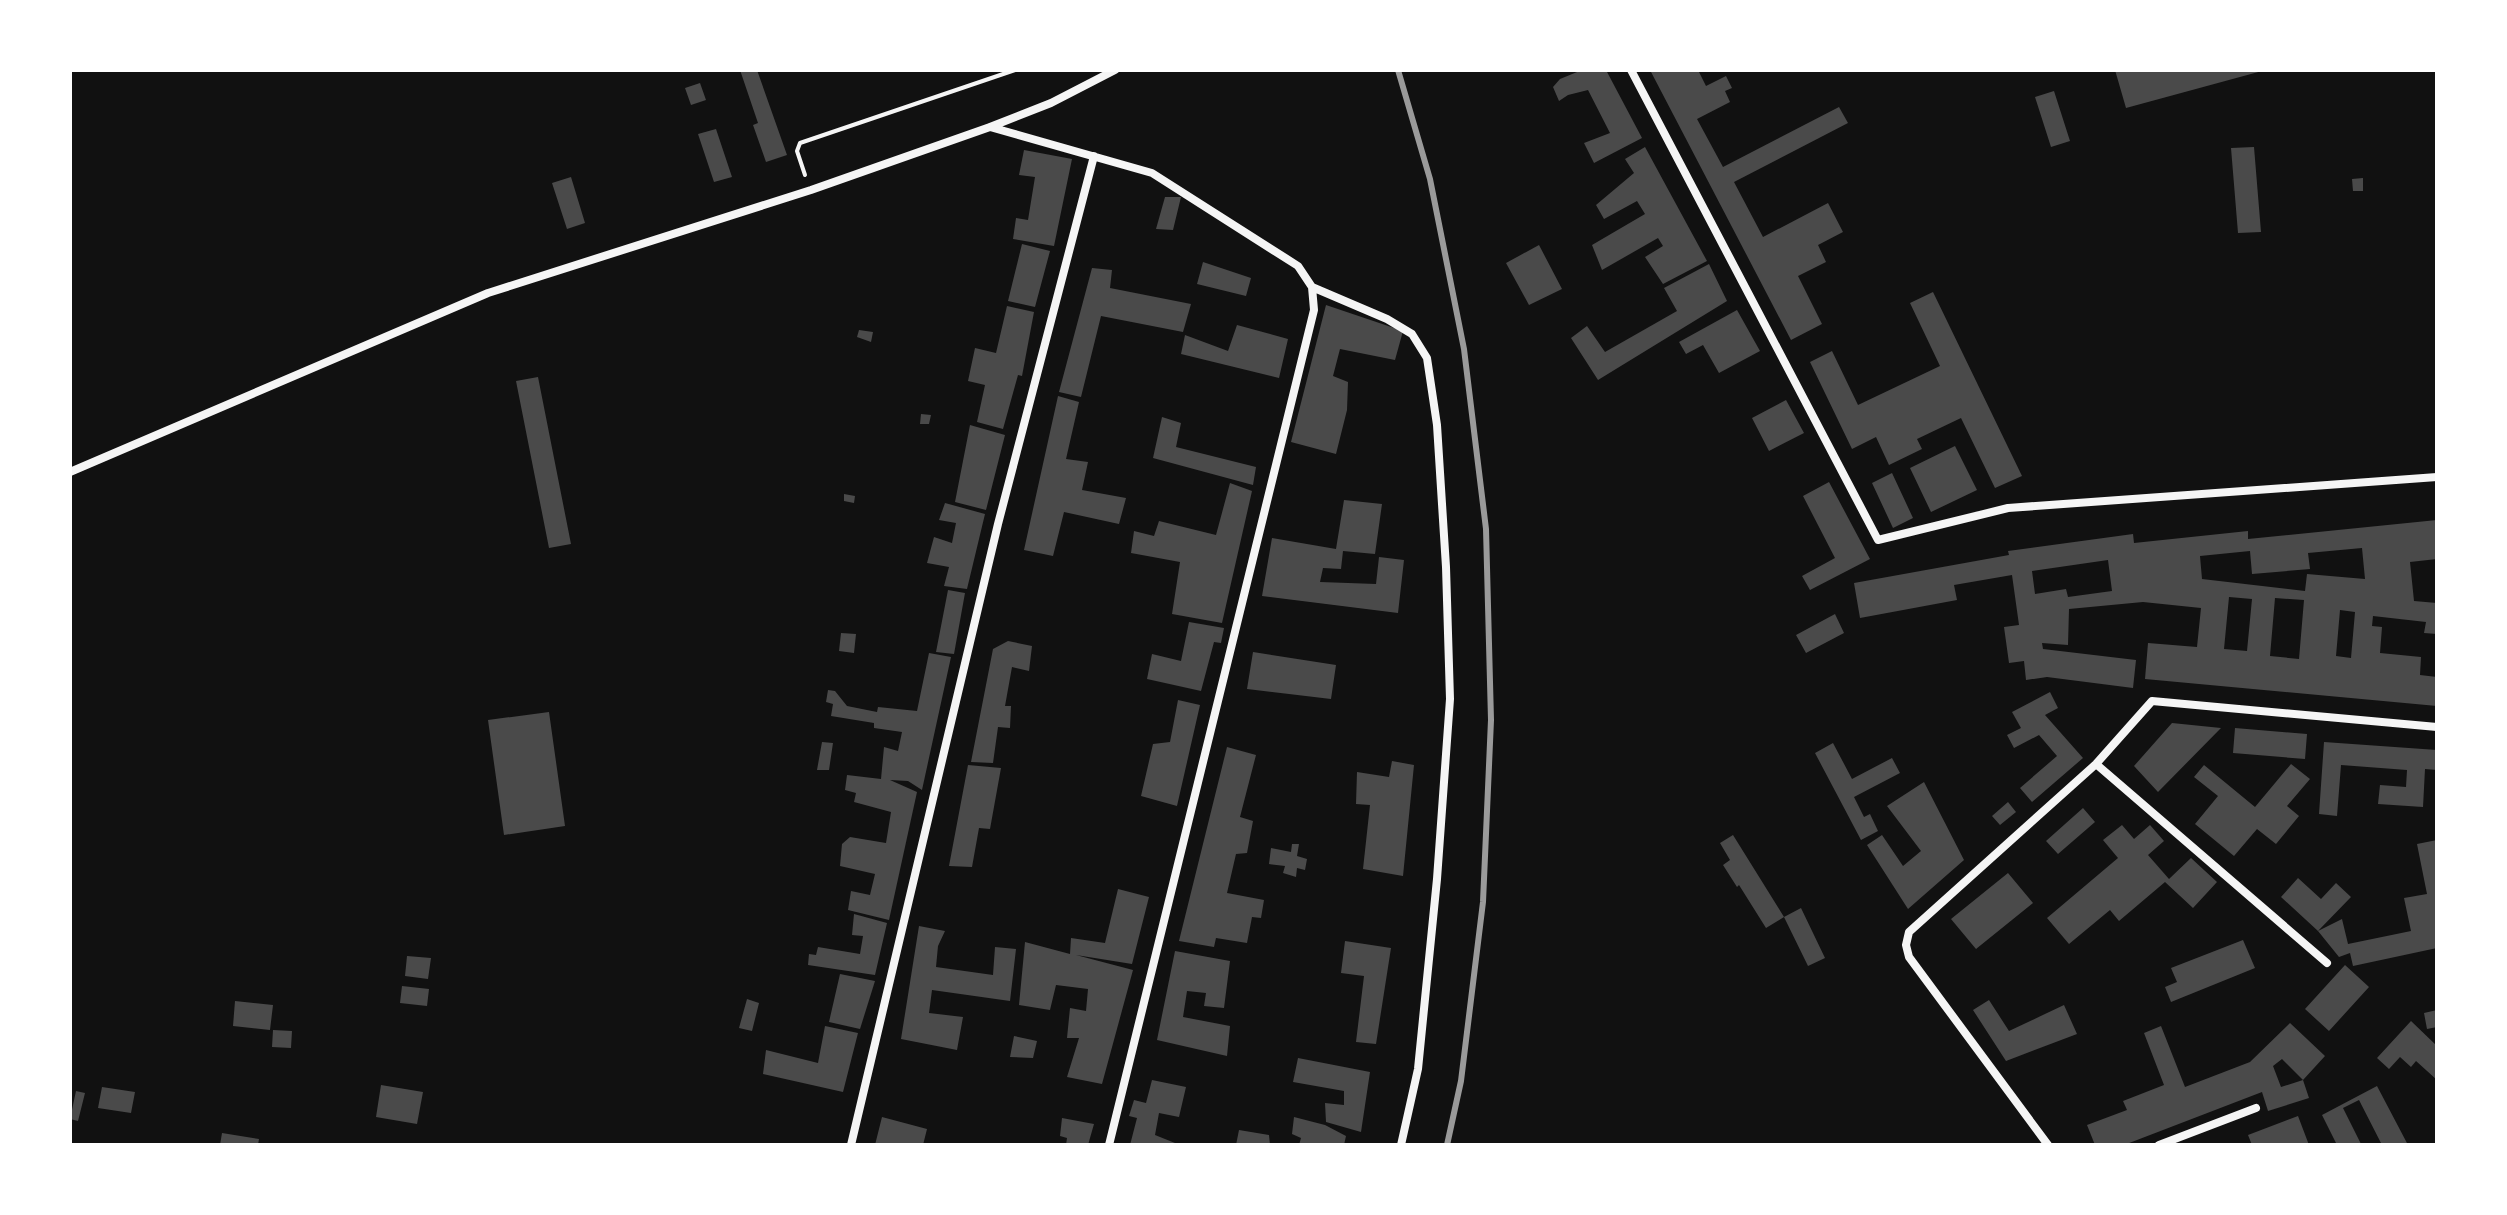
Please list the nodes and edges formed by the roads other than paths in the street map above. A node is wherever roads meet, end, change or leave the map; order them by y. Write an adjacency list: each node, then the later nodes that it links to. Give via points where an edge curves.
1 (1115, 70): 3 (street)
2 (1631, 70): 7 (street, via 1878,540 2008,508)
3 (990, 127): 4 (street); 6 (street, via 488,293)
4 (1094, 156): 5 (street, via 1152,173 1298,266); 12 (street, via 998,524)
5 (1312, 287): 13 (street, via 1314,310); 14 (street, via 1412,334 1427,358 1437,425 1450,699 1418,1069)
6 (70, 472)
7 (2437, 477)
8 (2437, 727): 9 (street, via 2152,701)
9 (2096, 764): 10 (street); 15 (street, via 1909,932 1906,945 1909,957)
10 (2327, 963)
11 (2256, 1108): 16 (street)
12 (851, 1145)
13 (1109, 1145)
14 (1401, 1145)
15 (2048, 1145)
16 (2159, 1145)

